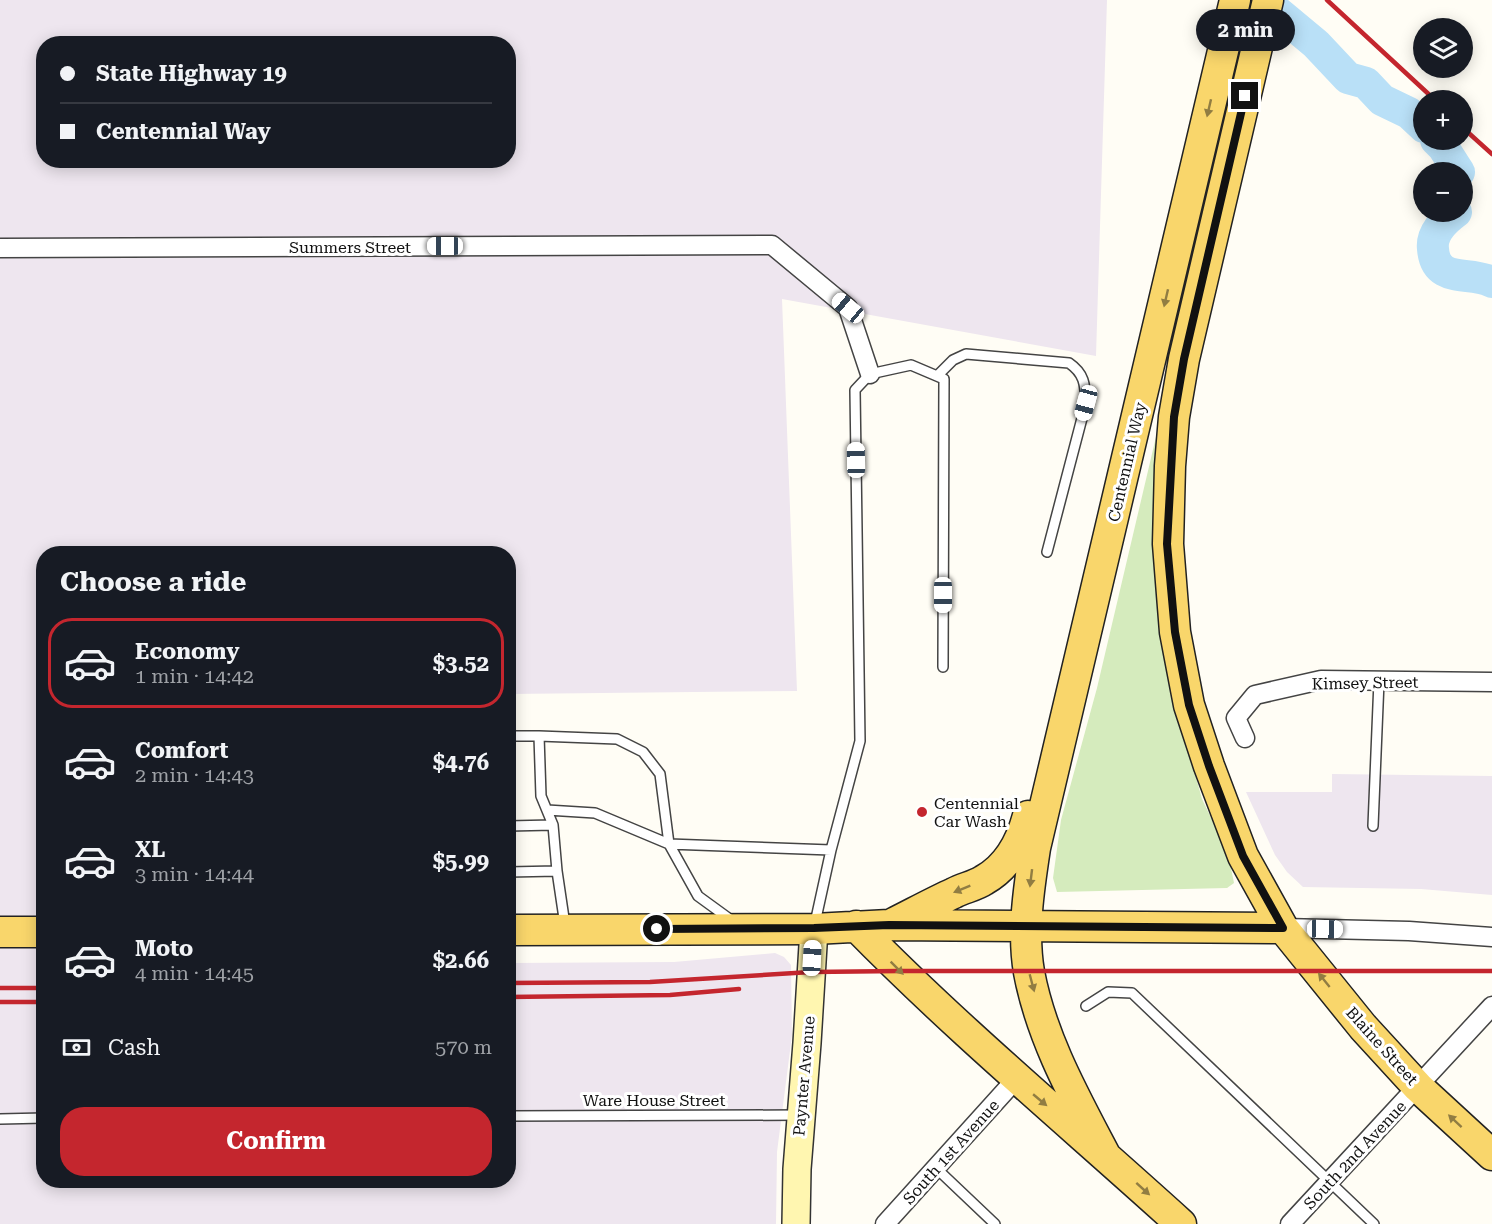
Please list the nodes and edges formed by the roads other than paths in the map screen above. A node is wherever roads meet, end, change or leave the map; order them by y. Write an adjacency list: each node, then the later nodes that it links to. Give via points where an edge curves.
1 (1235, 0): 6 (main road, Centennial Way, one-way to 6)
2 (1268, 0): 26 (main road, via 1184,359 1174,417 1167,544 1175,632 1189,705 1243,856)
3 (0, 248): 4 (street, Summers Street, via 772,245 848,308)
4 (870, 374): 5 (lane, via 911,365); 19 (lane, via 855,390 860,741)
5 (937, 376): 7 (lane, via 952,360 966,354 1069,363 1078,369 1085,382 1086,403); 8 (lane, via 944,379)
6 (1119, 498): 22 (main road, one-way to 22, via 1094,540 1024,833 1012,855 983,881); 23 (main road, Centennial Way, one-way to 23, via 1035,848)
7 (1047, 552)
8 (943, 667)
9 (1378, 681): 10 (street, Kimsey Street); 13 (street, Kimsey Street, via 1321,680 1255,695 1236,718); 17 (lane)
10 (1492, 682)
11 (516, 736): 12 (lane)
12 (539, 736): 14 (lane, via 541,796); 18 (lane, via 618,739 643,752 660,774)
13 (1245, 738)
14 (547, 810): 15 (lane); 18 (lane, via 595,813)
15 (553, 825): 16 (lane); 21 (lane)
16 (516, 826)
17 (1372, 826)
18 (669, 844): 19 (lane); 27 (lane, via 698,896)
19 (831, 850): 25 (lane)
20 (516, 872): 21 (lane)
21 (557, 872): 29 (lane)
22 (889, 925): 23 (main road); 24 (main road)
23 (1027, 925): 26 (main road); 41 (main road, Centennial Way, one-way to 41, via 1029,971 1046,1032)
24 (856, 926): 25 (main road); 35 (main road, one-way to 35)
25 (814, 928): 27 (main road); 37 (street, Paynter Avenue)
26 (1283, 928): 32 (street); 36 (main road, Blaine Street, one-way to 26)
27 (742, 929): 29 (main road)
28 (516, 930): 29 (main road)
29 (566, 930)
30 (0, 932): 31 (main road)
31 (36, 932)
32 (1492, 937)
33 (1086, 1006): 44 (lane, via 1108,992 1132,993)
34 (1492, 1006): 36 (street, South 2nd Avenue)
35 (1016, 1079): 41 (main road, one-way to 41); 43 (street, South 1st Avenue)
36 (1418, 1087): 42 (main road, Blaine Street, one-way to 36); 44 (street, South 2nd Avenue)
37 (800, 1115): 38 (lane, Ware House Street); 45 (street, Paynter Avenue)
38 (516, 1116)
39 (36, 1118): 40 (lane)
40 (0, 1119)
41 (1105, 1155): 48 (main road, one-way to 48)
42 (1492, 1155)
43 (936, 1168): 46 (street, South 1st Avenue); 47 (lane)
44 (1329, 1182): 49 (street, South 2nd Avenue); 50 (lane)
45 (796, 1224)
46 (885, 1224)
47 (995, 1224)
48 (1181, 1224)
49 (1290, 1224)
50 (1374, 1224)

